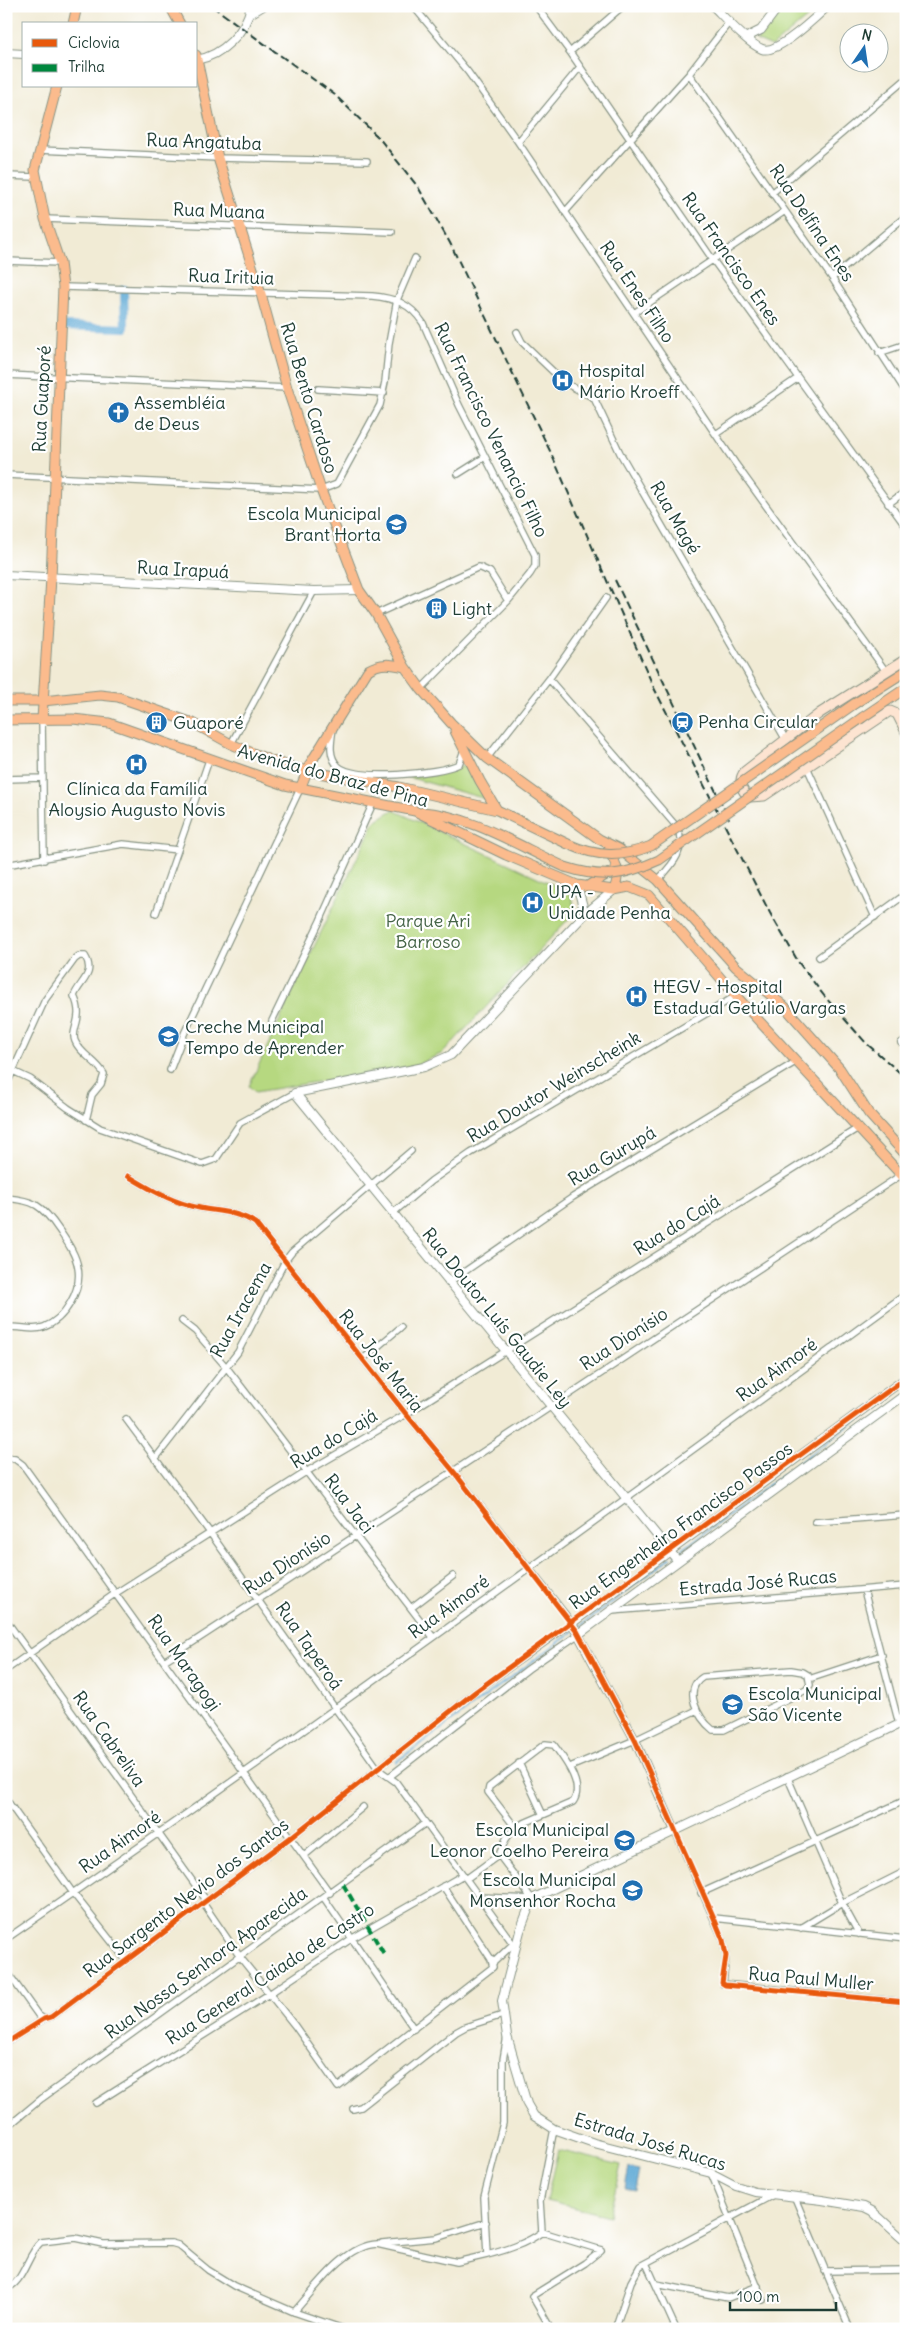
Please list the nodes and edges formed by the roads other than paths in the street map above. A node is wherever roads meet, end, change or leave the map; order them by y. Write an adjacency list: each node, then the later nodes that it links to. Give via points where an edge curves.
1 (77, 6): 12 (main road)
2 (170, 6): 13 (main road)
3 (263, 6): 10 (street)
4 (413, 6): 25 (street, Rua Enes Filho, via 468,72)
5 (536, 6): 15 (street, Rua Francisco Enes)
6 (623, 6): 15 (street)
7 (713, 6): 11 (street)
8 (779, 6): 14 (street, via 761,30)
9 (828, 6): 14 (street, via 773,50 762,49)
10 (251, 10): 18 (street, via 229,44 219,52)
11 (730, 21): 14 (street); 21 (street)
12 (73, 22)
13 (179, 22)
14 (747, 37)
15 (570, 52): 20 (street, Rua Francisco Enes)
16 (6, 53): 17 (street)
17 (22, 54)
18 (198, 58)
19 (198, 63): 27 (main road, Rua Bento Cardoso)
20 (580, 67): 24 (street, Rua Francisco Enes); 25 (street)
21 (689, 74): 24 (street); 31 (street, Rua Delfina Enes)
22 (906, 78): 31 (street)
23 (56, 88): 26 (main road, Rua Guaporé)
24 (629, 140): 33 (street); 39 (street, Rua Francisco Enes)
25 (518, 142): 33 (street, Rua Enes Filho)
26 (39, 150): 27 (street, Rua Angatuba); 30 (main road, Rua Guaporé)
27 (218, 158): 28 (street, Rua Angatuba); 36 (main road, Rua Bento Cardoso)
28 (367, 161)
29 (6, 176): 30 (street)
30 (36, 177): 35 (main road, Rua Guaporé)
31 (772, 193): 32 (street, Rua Delfina Enes)
32 (785, 211): 39 (street); 42 (street, Rua Delfina Enes)
33 (565, 212): 46 (street, Rua Enes Filho)
34 (906, 216): 42 (street)
35 (45, 219): 36 (street, Rua Muana); 41 (main road, Rua Guaporé)
36 (238, 226): 37 (street, Rua Muana); 44 (main road, Rua Bento Cardoso)
37 (392, 232)
38 (415, 258): 45 (street)
39 (713, 260): 46 (street); 52 (street, Rua Francisco Enes)
40 (6, 261): 41 (street)
41 (60, 263): 43 (main road, Rua Guaporé)
42 (832, 278): 49 (street, Rua Delfina Enes)
43 (63, 287): 44 (street, Rua Irituia); 51 (main road, Rua Guaporé)
44 (261, 294): 45 (street, Rua Irituia, via 372,296); 53 (main road, Rua Bento Cardoso)
45 (397, 300): 56 (street, via 388,343); 58 (street, Rua Francisco Venancio Filho, via 415,311 423,322)
46 (634, 313): 57 (street, Rua Enes Filho)
47 (518, 332): 87 (street, Rua Magé, via 522,342 543,364 565,383 594,398 620,453)
48 (906, 344): 49 (street)
49 (880, 353): 55 (street, Rua Delfina Enes)
50 (6, 375): 51 (street)
51 (60, 377): 53 (street); 61 (main road, Rua Guaporé)
52 (798, 378): 57 (street); 64 (street, Rua Francisco Enes)
53 (288, 388): 62 (main road, Rua Bento Cardoso)
54 (318, 389): 56 (street)
55 (906, 392)
56 (384, 393): 62 (street, via 375,417 337,484)
57 (716, 434): 75 (street, Rua Enes Filho)
58 (485, 457): 59 (street); 71 (street, Rua Francisco Venancio Filho, via 536,555 535,566)
59 (458, 474)
60 (6, 475): 61 (street)
61 (55, 478): 62 (street); 67 (main road, Rua Guaporé)
62 (322, 490): 68 (main road, Rua Bento Cardoso)
63 (906, 491): 64 (street)
64 (888, 504): 65 (street, Rua Francisco Enes)
65 (906, 527)
66 (6, 575): 67 (street, Rua Irapuá)
67 (51, 578): 69 (street, Rua Irapuá); 81 (main road, Rua Guaporé)
68 (359, 590): 69 (street, Rua Irapuá); 72 (main road, Rua Bento Cardoso)
69 (314, 591): 88 (street)
70 (606, 598): 77 (street)
71 (508, 601): 72 (street, via 490,572 479,567); 79 (street, Rua Francisco Venancio Filho)
72 (376, 614): 74 (main road, Rua Bento Cardoso)
73 (906, 659): 75 (main road)
74 (405, 667): 79 (main road, Rua Bento Cardoso); 85 (main road, via 389,663 368,670)
75 (885, 670): 87 (main road)
76 (906, 671): 98 (main road, Avenida do Braz de Pina, bridge, via 651,846 629,854 596,854)
77 (549, 679): 90 (street); 105 (street, via 676,827 680,851)
78 (906, 688): 99 (main road, bridge, via 659,860 633,871 596,875 565,867 472,822 444,814)
79 (421, 689): 84 (main road, Rua Bento Cardoso)
80 (6, 701): 81 (main road, Avenida do Braz de Pina)
81 (43, 701): 83 (main road, Rua Guaporé); 88 (main road, Avenida do Braz de Pina, via 118,696 193,723)
82 (6, 720): 83 (main road, Avenida do Braz de Pina)
83 (42, 720): 91 (main road, Avenida do Braz de Pina, via 82,719 109,723); 94 (street)
84 (451, 723): 89 (main road); 90 (main road)
85 (334, 725): 89 (street, Avenida do Braz de Pina, via 331,752 334,762 347,772 402,774 446,769 459,764); 93 (main road)
86 (906, 732): 92 (main road, via 897,714 890,711)
87 (786, 740): 92 (main road, via 742,775 740,783 744,793 750,797 764,796)
88 (232, 744): 93 (main road, Avenida do Braz de Pina)
89 (464, 748): 98 (main road)
90 (487, 758): 100 (main road)
91 (210, 760): 96 (main road, Avenida do Braz de Pina); 101 (street)
92 (807, 767): 111 (street)
93 (307, 771): 96 (main road); 98 (main road, Avenida do Braz de Pina, via 406,788)
94 (43, 778): 95 (street); 102 (street)
95 (6, 779)
96 (300, 788): 97 (main road, Avenida do Braz de Pina); 116 (street)
97 (374, 801): 99 (main road, Avenida do Braz de Pina); 114 (street)
98 (497, 810)
99 (415, 811): 106 (main road, Avenida do Braz de Pina, via 506,855)
100 (599, 839): 103 (main road); 105 (main road, via 619,849)
101 (178, 850): 102 (street, via 123,844); 109 (street)
102 (44, 860): 104 (street)
103 (616, 861): 106 (main road, via 610,873); 107 (main road, via 618,876)
104 (6, 866)
105 (658, 880): 123 (main road, via 736,967 784,1006 840,1068 869,1114)
106 (581, 886): 107 (main road, Avenida do Braz de Pina); 110 (street)
107 (614, 890): 110 (street); 113 (main road, Avenida do Braz de Pina, via 634,887 649,895)
108 (906, 894): 111 (street)
109 (156, 914)
110 (585, 914): 119 (street, via 451,1055 424,1067)
111 (875, 917): 112 (street)
112 (820, 957)
113 (736, 996): 115 (main road, Avenida do Braz de Pina); 128 (street, Rua Doutor Weinscheink, via 471,1153 431,1181)
114 (272, 1021)
115 (797, 1061): 121 (main road, Avenida do Braz de Pina); 130 (street, Rua Gurupá, via 573,1197)
116 (170, 1070)
117 (13, 1071): 118 (street); 120 (street, via 30,1079); 120 (street, via 45,1000 75,959 85,956 90,967 87,978 74,996 80,1015 74,1036 75,1042 104,1074 92,1095)
118 (6, 1086)
119 (295, 1093): 120 (street, via 240,1123 216,1159 202,1164 112,1133); 126 (street, Rua Doutor Luís Gaudie Ley)
120 (86, 1120)
121 (858, 1128): 125 (main road, Avenida do Braz de Pina); 135 (street, Rua do Cajá)
122 (411, 1151): 126 (street, Rua Iracema)
123 (906, 1155)
124 (128, 1176): 129 (street, Rua José Maria, via 173,1201 247,1218 262,1231)
125 (904, 1178): 140 (street, Rua Dionísio)
126 (372, 1185): 128 (street, Rua Doutor Luís Gaudie Ley); 129 (street, Rua Iracema, via 300,1243)
127 (6, 1198): 134 (street, via 29,1202 47,1213 71,1249 78,1275 69,1305 52,1323 37,1329)
128 (393, 1214): 130 (street, Rua Doutor Luís Gaudie Ley)
129 (285, 1261): 136 (street, Rua José Maria); 137 (street, Rua Iracema)
130 (448, 1283): 135 (street, Rua Doutor Luís Gaudie Ley)
131 (906, 1294): 148 (street, Rua Aimoré)
132 (182, 1321): 137 (street, Rua Jaci)
133 (401, 1327): 136 (street)
134 (6, 1328)
135 (505, 1350): 140 (street, Rua Doutor Luís Gaudie Ley); 141 (street, Rua do Cajá)
136 (363, 1359): 141 (street, Rua José Maria)
137 (227, 1368): 145 (street, Rua Iracema); 146 (street, Rua Jaci)
138 (906, 1378): 143 (street, Rua Engenheiro Francisco Passos)
139 (906, 1394): 143 (street, Rua Engenheiro Francisco Passos)
140 (549, 1406): 147 (street, Rua Dionísio); 148 (street, Rua Doutor Luís Gaudie Ley)
141 (406, 1414): 146 (street, Rua do Cajá); 147 (street, Rua José Maria)
142 (126, 1419): 145 (street, Rua Taperoá)
143 (839, 1434): 153 (street, Rua Engenheiro Francisco Passos); 153 (street, Rua Engenheiro Francisco Passos)
144 (6, 1458): 158 (street, Rua Maragogi, via 23,1465)
145 (155, 1459): 151 (street, Rua Taperoá)
146 (306, 1472): 151 (street, Rua do Cajá); 152 (street, Rua Jaci)
147 (454, 1472): 152 (street, Rua Dionísio); 154 (street, Rua José Maria)
148 (626, 1499): 153 (street, Rua Doutor Luís Gaudie Ley); 154 (street, Rua Aimoré)
149 (906, 1515): 150 (street)
150 (815, 1522)
151 (211, 1534): 158 (street, Rua do Cajá); 159 (street, Rua Taperoá)
152 (354, 1536): 159 (street, Rua Dionísio); 160 (street, Rua Jaci)
153 (673, 1556): 161 (street, Rua Engenheiro Francisco Passos); 163 (street, Rua Engenheiro Francisco Passos)
154 (529, 1567): 163 (street, Rua José Maria); 164 (street, Rua Aimoré)
155 (453, 1576): 160 (street)
156 (906, 1586): 157 (street, Estrada José Rucas)
157 (864, 1590): 161 (street, Estrada José Rucas); 166 (street)
158 (116, 1593): 165 (street, Rua do Cajá); 167 (street, Rua Maragogi)
159 (258, 1600): 167 (street, Rua Dionísio); 170 (street, Rua Taperoá)
160 (411, 1608): 164 (street, Rua Jaci)
161 (612, 1611): 163 (street, Rua Engenheiro Francisco Passos)
162 (6, 1620): 165 (street, Rua Cabreliva)
163 (575, 1628): 173 (street); 176 (street, Rua Engenheiro Francisco Passos, via 475,1692); 178 (street, Rua Engenheiro Francisco Passos, via 528,1669)
164 (433, 1637): 170 (street, Rua Aimoré)
165 (30, 1652): 168 (street, Rua do Cajá); 187 (street, Rua Cabreliva)
166 (882, 1655): 169 (street); 172 (street)
167 (164, 1661): 177 (street, Rua Maragogi)
168 (6, 1670)
169 (810, 1679): 171 (street, via 809,1688 804,1692 724,1730 713,1730); 171 (street, via 804,1672 791,1670 703,1677 693,1688)
170 (334, 1708): 176 (street, Rua Taperoá); 177 (street, Rua Aimoré)
171 (697, 1710): 173 (street)
172 (903, 1722): 179 (street)
173 (635, 1740): 175 (street); 186 (street)
174 (519, 1763): 175 (street, via 549,1744 554,1745); 183 (street); 185 (street, via 488,1790)
175 (570, 1768): 183 (street, via 577,1791 575,1798)
176 (379, 1770): 178 (street); 188 (street, Rua Sargento Nevio dos Santos)
177 (243, 1774): 187 (street, Rua Aimoré); 188 (street, Rua Maragogi)
178 (389, 1776): 184 (street)
179 (787, 1776): 186 (street); 189 (street)
180 (6, 1799): 195 (street)
181 (906, 1800): 189 (street)
182 (363, 1807): 191 (street)
183 (543, 1815): 185 (street)
184 (424, 1824): 193 (street); 196 (street, Rua Nossa Senhora Aparecida)
185 (515, 1827): 190 (street)
186 (675, 1831): 197 (street); 200 (street)
187 (157, 1834): 195 (street, Rua Aimoré); 201 (street, Rua Cabreliva)
188 (290, 1838): 191 (street, Rua Maragogi); 201 (street, Rua Sargento Nevio dos Santos)
189 (815, 1841): 197 (street); 202 (street)
190 (499, 1855): 193 (street, Rua General Caiado de Castro); 200 (street)
191 (304, 1856): 196 (street, Rua Maragogi)
192 (906, 1871): 202 (street)
193 (465, 1877): 194 (street, Rua General Caiado de Castro); 199 (street)
194 (443, 1886): 207 (street, Rua General Caiado de Castro); 212 (street)
195 (73, 1893): 206 (street, Rua Aimoré); 211 (street)
196 (330, 1893): 198 (street, Rua Nossa Senhora Aparecida)
197 (701, 1893): 203 (street)
198 (324, 1898): 207 (street); 210 (street, Rua Nossa Senhora Aparecida)
199 (480, 1898): 200 (street); 209 (street)
200 (532, 1899): 209 (street, Estrada José Rucas)
201 (205, 1901): 210 (street, Rua Cabreliva); 211 (street, Rua Sargento Nevio dos Santos)
202 (842, 1903): 204 (street); 205 (street)
203 (714, 1918): 204 (street); 215 (street, Rua Paul Muller, via 726,1956 721,1981 725,1985)
204 (801, 1928): 205 (street)
205 (859, 1934): 208 (street)
206 (6, 1939)
207 (352, 1939): 214 (street, Rua General Caiado de Castro); 218 (street)
208 (906, 1939)
209 (515, 1946): 212 (street); 216 (street, Estrada José Rucas, via 503,1991)
210 (240, 1957): 214 (street, Rua Cabreliva); 223 (street, Rua Nossa Senhora Aparecida)
211 (126, 1960): 217 (street, Rua Sargento Nevio dos Santos)
212 (492, 1961): 218 (street, via 490,1971)
213 (6, 1970): 217 (street, via 38,2015)
214 (269, 1994): 218 (street, Rua Cabreliva, via 338,2088); 221 (street, Rua General Caiado de Castro)
215 (906, 2002)
216 (503, 2015): 219 (street, Estrada José Rucas); 222 (street, via 456,2032 361,2107)
217 (44, 2018): 220 (street, Rua Sargento Nevio dos Santos)
218 (414, 2029)
219 (507, 2036): 224 (street, Estrada José Rucas, via 530,2110 539,2120); 229 (street, via 503,2123 484,2197)
220 (6, 2043)
221 (96, 2103)
222 (353, 2109)
223 (6, 2128)
224 (554, 2128): 225 (street, Estrada José Rucas, via 594,2143); 230 (street, via 540,2201)
225 (711, 2173): 226 (street, Estrada José Rucas, via 736,2186); 228 (street)
226 (773, 2195): 227 (street, Estrada José Rucas); 228 (street)
227 (795, 2198): 231 (street, Estrada José Rucas, via 864,2207); 236 (street)
228 (730, 2219): 234 (street); 238 (street)
229 (486, 2222): 232 (street, via 436,2238); 233 (street)
230 (542, 2232): 233 (street, via 504,2251); 243 (street, via 601,2250 532,2296)
231 (906, 2242)
232 (377, 2244): 233 (street, via 457,2262); 241 (street, via 364,2245 348,2255)
233 (487, 2255)
234 (646, 2263): 237 (street); 244 (street, via 633,2276)
235 (906, 2270): 236 (street)
236 (825, 2271): 246 (street)
237 (656, 2284): 238 (street, via 728,2298); 245 (street)
238 (758, 2286): 240 (street)
239 (6, 2288): 241 (street, via 20,2278 30,2255 41,2242 75,2238 103,2244 172,2243 223,2280)
240 (763, 2300)
241 (294, 2312): 242 (street)
242 (344, 2329)
243 (551, 2329)
244 (615, 2329)
245 (676, 2329)
246 (850, 2329)

